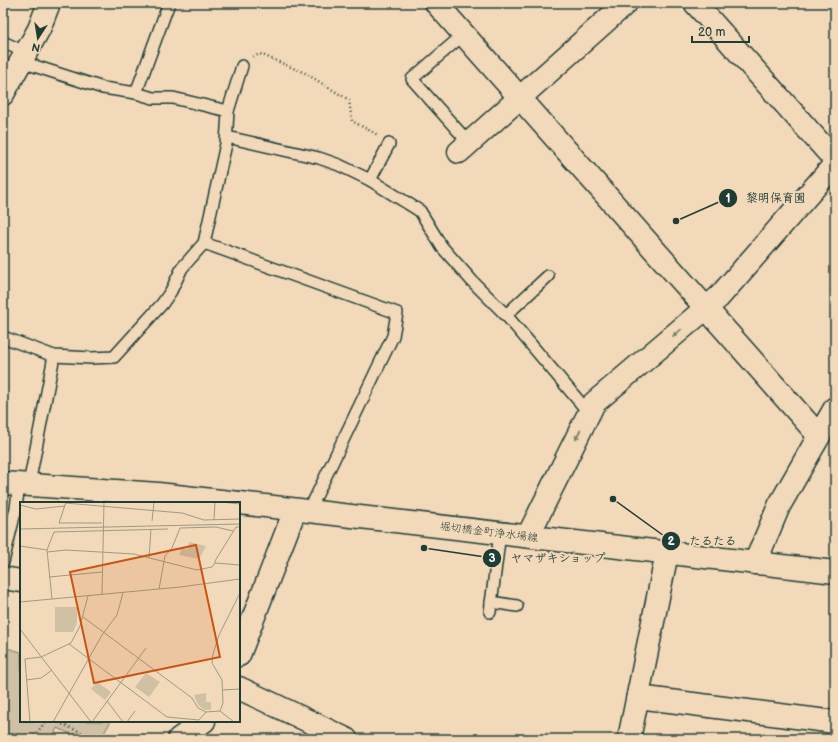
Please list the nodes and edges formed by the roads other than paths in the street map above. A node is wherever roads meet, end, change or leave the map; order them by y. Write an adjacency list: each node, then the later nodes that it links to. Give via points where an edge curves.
1 (49, 3): 8 (street)
2 (169, 3): 10 (lane)
3 (436, 3): 6 (street)
4 (626, 3): 12 (street)
5 (695, 3): 17 (street)
6 (464, 34): 12 (street); 16 (lane, via 412,79)
7 (3, 42): 8 (lane)
8 (24, 57): 10 (lane, via 103,88); 11 (street)
9 (242, 66): 13 (lane)
10 (136, 93): 13 (lane, via 153,98 173,98)
11 (3, 94)
12 (520, 97): 16 (street); 22 (street)
13 (228, 111): 14 (lane)
14 (226, 137): 19 (lane, via 319,158); 20 (lane)
15 (389, 144): 19 (lane)
16 (464, 147)
17 (835, 160)
18 (835, 164): 22 (street, via 719,297)
19 (370, 180): 23 (lane, via 420,211 442,247 472,282)
20 (204, 243): 25 (lane, via 182,268 162,304 114,357); 33 (lane, via 397,313 393,336)
21 (548, 276): 23 (lane)
22 (707, 307): 27 (street, one-way to 27, via 594,403); 28 (street)
23 (506, 315): 27 (lane)
24 (3, 337): 25 (lane)
25 (54, 356): 29 (lane)
26 (835, 408): 28 (street)
27 (589, 413): 35 (street, one-way to 35)
28 (819, 436): 38 (street, via 779,506)
29 (17, 483): 30 (street, 堀切橋金町浄水場線); 37 (lane, via 16,508)
30 (125, 497): 31 (street, 堀切橋金町浄水場線)
31 (229, 502)
32 (240, 503): 33 (street, 堀切橋金町浄水場線)
33 (302, 510): 34 (street, 堀切橋金町浄水場線); 43 (street)
34 (500, 533): 35 (street, 堀切橋金町浄水場線); 42 (lane, via 490,607)
35 (528, 536): 36 (street, 堀切橋金町浄水場線)
36 (667, 553): 38 (street, 堀切橋金町浄水場線); 45 (street)
37 (3, 562)
38 (756, 563): 39 (street, 堀切橋金町浄水場線)
39 (835, 572)
40 (3, 578): 41 (street)
41 (20, 580)
42 (517, 606)
43 (240, 653)
44 (240, 689): 48 (street)
45 (638, 697): 47 (street); 51 (street)
46 (203, 722): 49 (street)
47 (835, 722)
48 (313, 732): 50 (street)
49 (179, 739)
50 (346, 739)
51 (629, 739)

